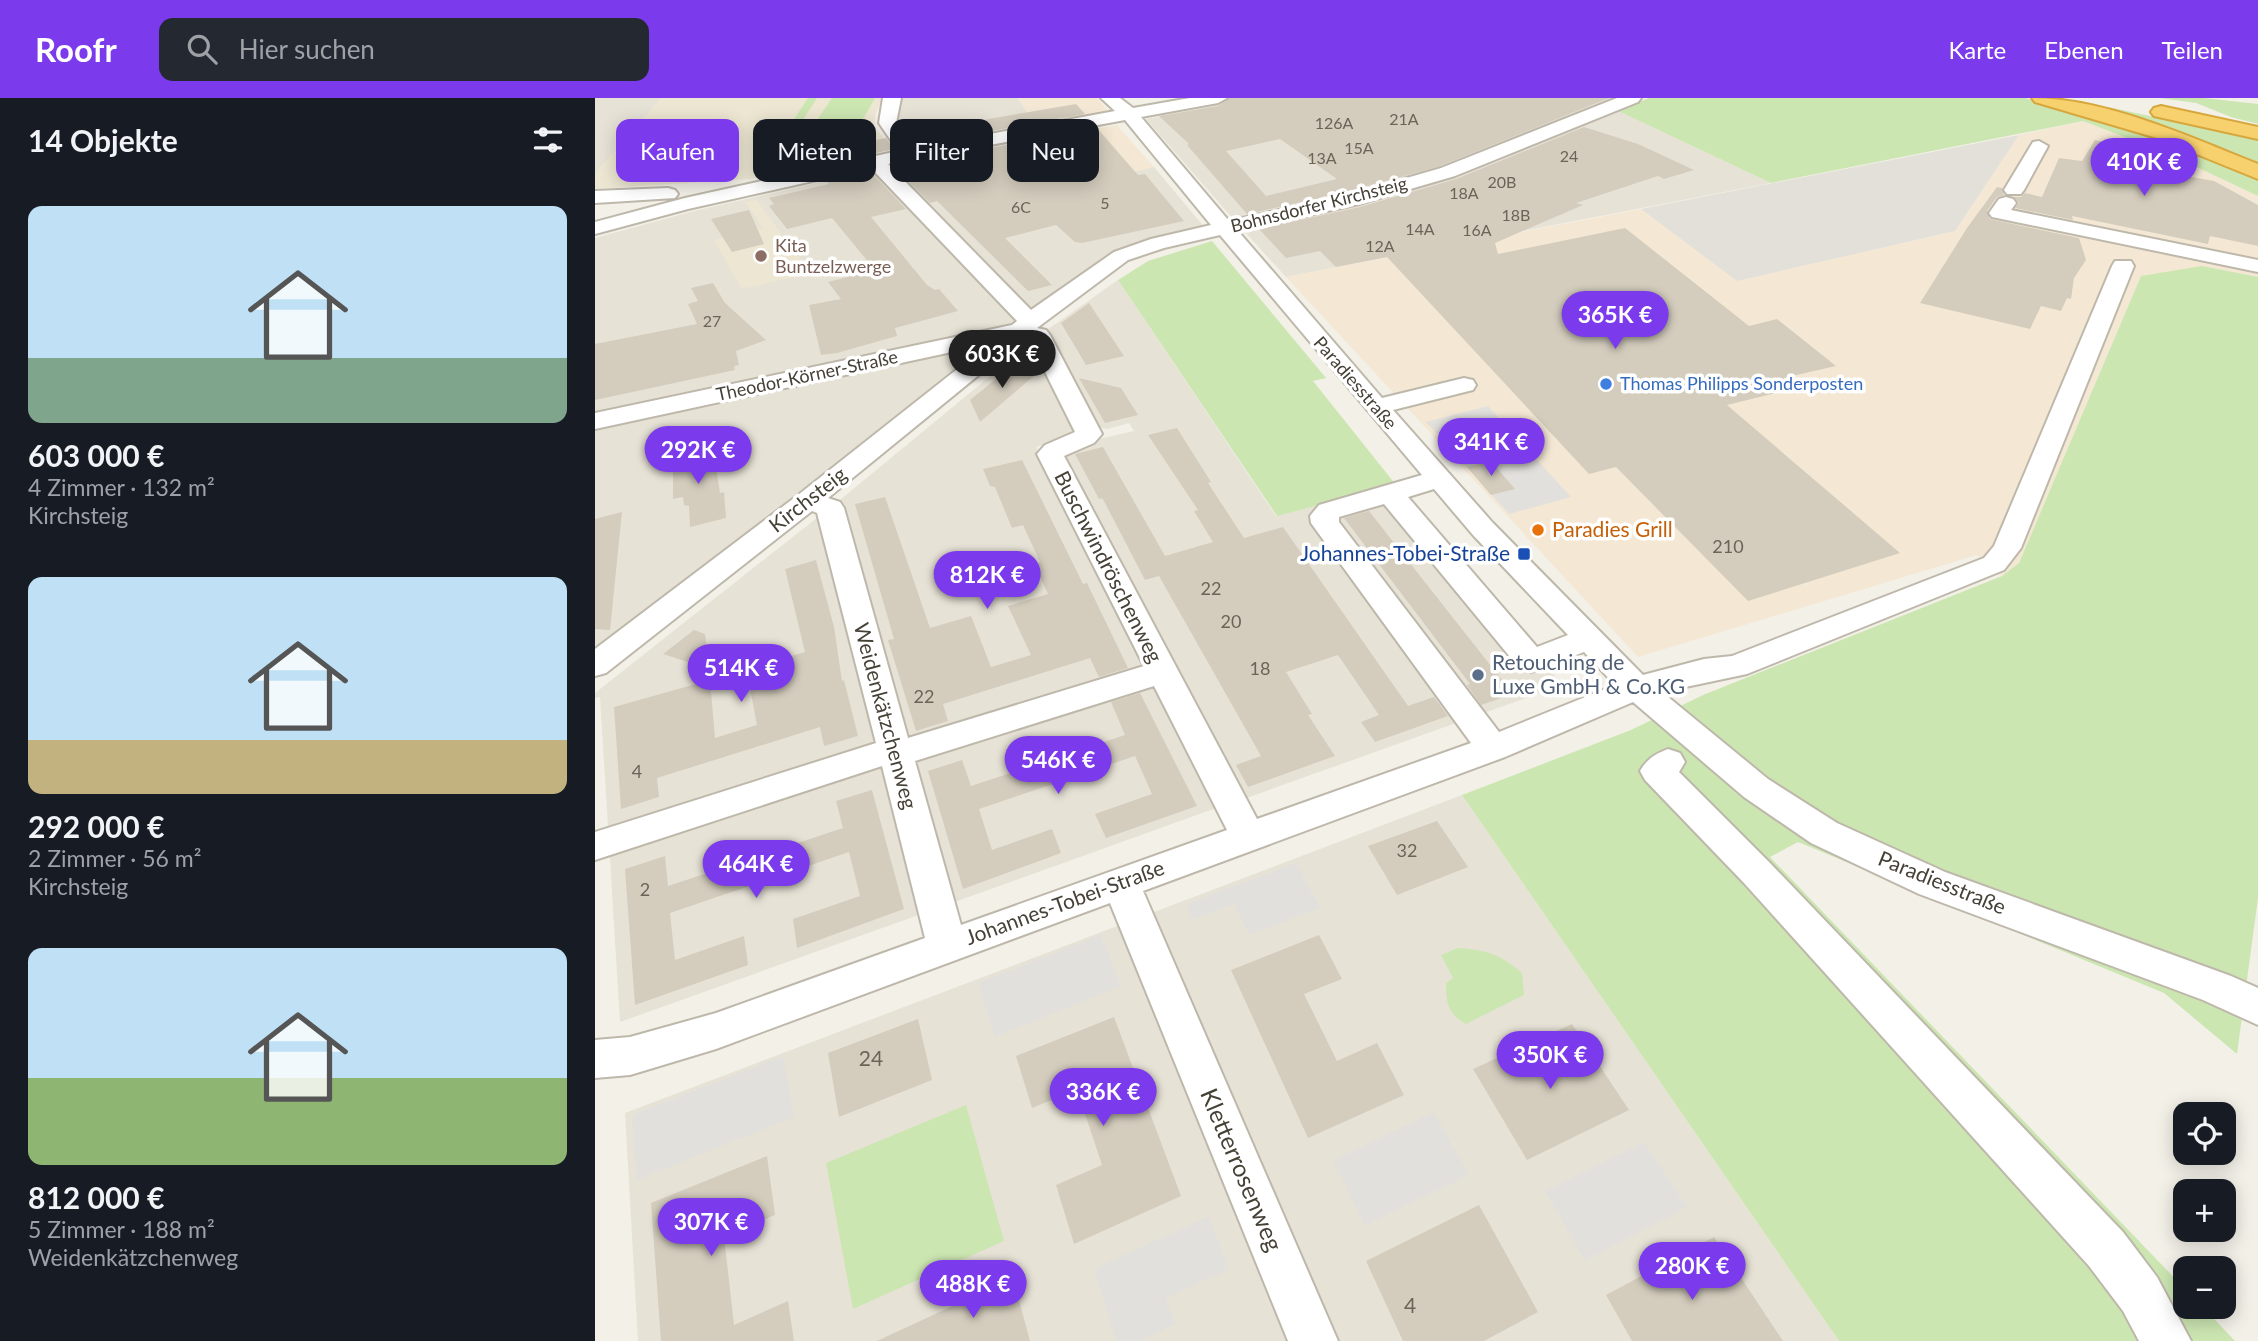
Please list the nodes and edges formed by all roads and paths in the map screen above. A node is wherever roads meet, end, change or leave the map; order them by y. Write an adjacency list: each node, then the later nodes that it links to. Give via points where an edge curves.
1 (892, 98): 10 (street, via 885,118)
2 (1110, 98): 8 (street, Paradiesstraße)
3 (1218, 98): 8 (street)
4 (1632, 98): 20 (street, Bohnsdorfer Kirchsteig, via 1448,172 1352,200)
5 (2042, 98): 15 (highway, via 2164,134)
6 (2091, 98): 11 (highway)
7 (2258, 113): 9 (highway, via 2150,102)
8 (1130, 116): 12 (street); 20 (street, Paradiesstraße)
9 (2258, 127)
10 (890, 129)
11 (2258, 133)
12 (993, 140)
13 (2039, 146): 21 (street, via 1999,213)
14 (876, 163): 23 (street)
15 (2258, 172)
16 (782, 182): 18 (street)
17 (595, 197): 18 (street, via 669,194)
18 (685, 204): 19 (street)
19 (595, 228)
20 (1223, 228): 23 (street, Bohnsdorfer Kirchsteig, via 1128,253); 25 (street, Paradiesstraße)
21 (2128, 259): 22 (street); 33 (street, via 2007,548 1994,564 1736,666 1717,683)
22 (2258, 266)
23 (1024, 327): 26 (street, Theodor-Körner-Straße); 29 (street, Kirchsteig); 32 (street, Buschwindröschenweg, via 1038,335 1089,433 1050,454)
24 (1464, 385): 25 (street)
25 (1375, 407): 27 (street, Paradiesstraße)
26 (595, 421)
27 (1439, 479): 28 (street); 30 (street, Paradiesstraße)
28 (1390, 493): 30 (street, via 1531,661); 34 (street, via 1329,511 1325,523)
29 (808, 500): 31 (street, Kirchsteig); 35 (street, Weidenkätzchenweg, via 829,508)
30 (1589, 639): 33 (street, Paradiesstraße)
31 (595, 664)
32 (1163, 672): 35 (street); 37 (street, Buschwindröschenweg)
33 (1647, 697): 34 (street, Johannes-Tobei-Straße, via 1572,730 1532,734); 41 (street, Paradiesstraße, via 1756,788 1824,833 1933,883)
34 (1493, 748): 37 (street, Johannes-Tobei-Straße)
35 (894, 753): 38 (street); 40 (street, Weidenkätzchenweg)
36 (1668, 762): 44 (street, via 1657,771 2106,1249 2140,1294)
37 (1248, 836): 39 (street, Johannes-Tobei-Straße)
38 (595, 846)
39 (1121, 883): 40 (street, Johannes-Tobei-Straße); 43 (street, Kletterrosenweg)
40 (947, 946): 42 (street, Johannes-Tobei-Straße, via 716,1031 630,1056)
41 (2258, 1007)
42 (595, 1059)
43 (1313, 1341)
44 (2166, 1341)

